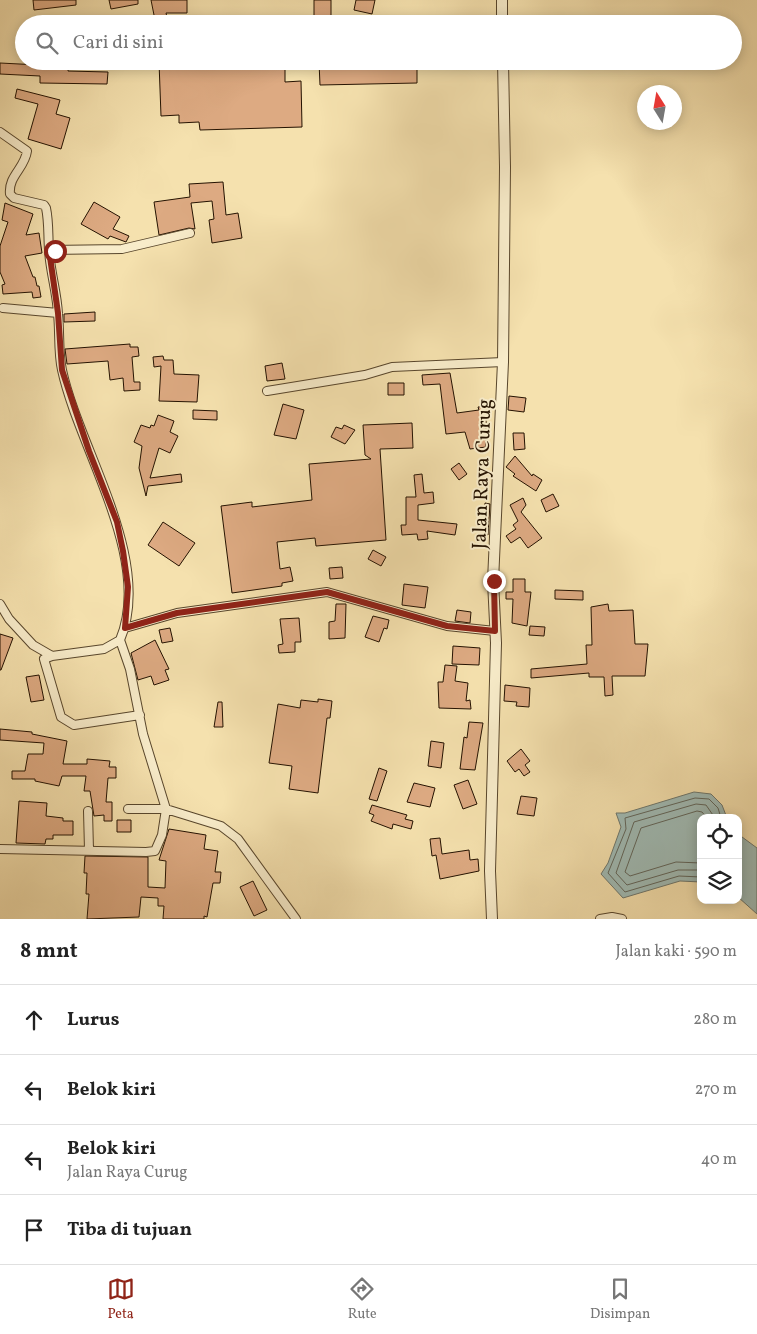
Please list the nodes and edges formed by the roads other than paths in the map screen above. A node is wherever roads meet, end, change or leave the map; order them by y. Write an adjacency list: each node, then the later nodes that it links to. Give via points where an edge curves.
1 (502, 0): 2 (street)
2 (502, 15)
3 (503, 70): 9 (street, Jalan Raya Curug)
4 (0, 132): 6 (street, via 27,151 23,166 11,180 10,194 14,198 44,205 49,222)
5 (190, 234): 6 (street, via 122,249)
6 (49, 250): 8 (street)
7 (3, 308): 8 (street)
8 (58, 313): 12 (street, via 62,370 121,541 128,587)
9 (503, 362): 10 (street, via 392,367 365,375); 13 (street, Jalan Raya Curug)
10 (267, 391)
11 (0, 604): 15 (street, via 33,645)
12 (125, 628): 13 (street, via 177,613 327,592 447,626); 14 (street)
13 (495, 631): 23 (street, Jalan Raya Curug)
14 (120, 640): 15 (street, via 98,650); 16 (street)
15 (52, 656): 16 (street, via 44,659 61,717 66,722 74,725)
16 (140, 715): 17 (street)
17 (166, 808): 18 (street); 21 (street, via 162,835 155,850); 22 (street, via 221,826 238,839)
18 (128, 809)
19 (88, 811): 21 (street)
20 (0, 849): 21 (street)
21 (89, 850)
22 (296, 919)
23 (492, 919)
24 (600, 919): 25 (street)
25 (622, 919)

